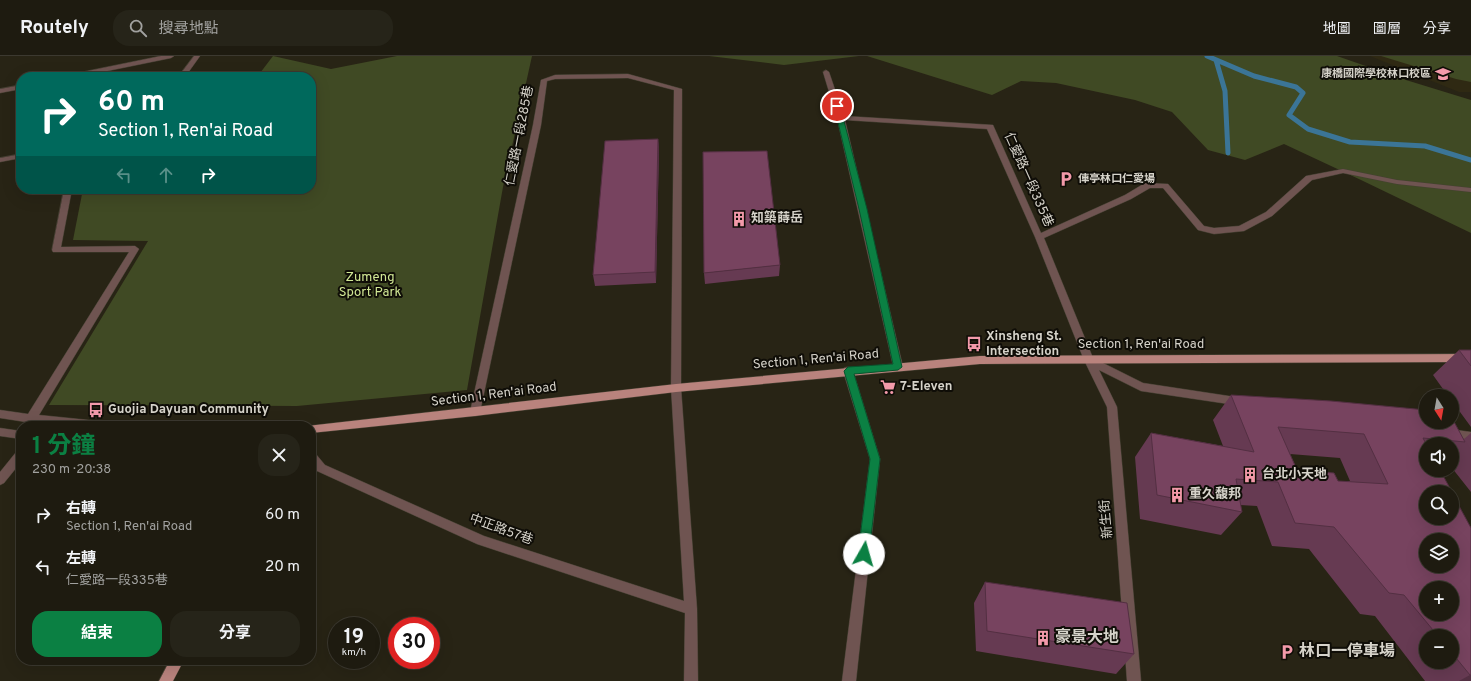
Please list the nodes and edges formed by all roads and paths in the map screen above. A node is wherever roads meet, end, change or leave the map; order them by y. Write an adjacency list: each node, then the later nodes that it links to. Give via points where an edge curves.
1 (171, 56): 3 (street)
2 (197, 56): 4 (street)
3 (93, 72)
4 (185, 72)
5 (826, 72): 8 (street)
6 (16, 88): 7 (street)
7 (0, 91)
8 (841, 118): 13 (street, 仁愛路一段335巷, via 990,127); 16 (street)
9 (16, 157): 10 (street)
10 (0, 160)
11 (1471, 190): 13 (street, via 1397,182 1343,171 1309,178 1269,214 1241,229 1214,231 1201,228 1165,186 1148,185 1128,197)
12 (67, 194): 23 (street, via 56,250 135,249)
13 (1039, 238): 15 (street, 仁愛路一段335巷)
14 (1471, 358): 15 (main road, Section 1, Ren'ai Road)
15 (1090, 360): 16 (main road, Section 1, Ren'ai Road, via 980,360); 19 (street, via 1141,387); 37 (street, 新生街, via 1112,406)
16 (898, 367): 17 (main road, Section 1, Ren'ai Road)
17 (848, 371): 18 (main road, Section 1, Ren'ai Road); 36 (street, via 875,459)
18 (676, 388): 20 (main road, Section 1, Ren'ai Road); 20 (street, 仁愛路一段285巷, via 678,89 628,76 555,77 544,80 537,125); 32 (street)
19 (1251, 403)
20 (475, 412): 24 (main road, Section 1, Ren'ai Road)
21 (0, 414): 22 (street)
22 (25, 421)
23 (33, 421)
24 (316, 428)
25 (1440, 431): 28 (street)
26 (0, 432): 27 (street)
27 (16, 434)
28 (1471, 436)
29 (16, 460): 31 (street)
30 (316, 462): 32 (street, 中正路57巷, via 321,468 481,540)
31 (0, 480)
32 (691, 609): 35 (street)
33 (174, 665): 34 (main road)
34 (166, 681)
35 (691, 681)
36 (849, 681)
37 (1134, 681)

